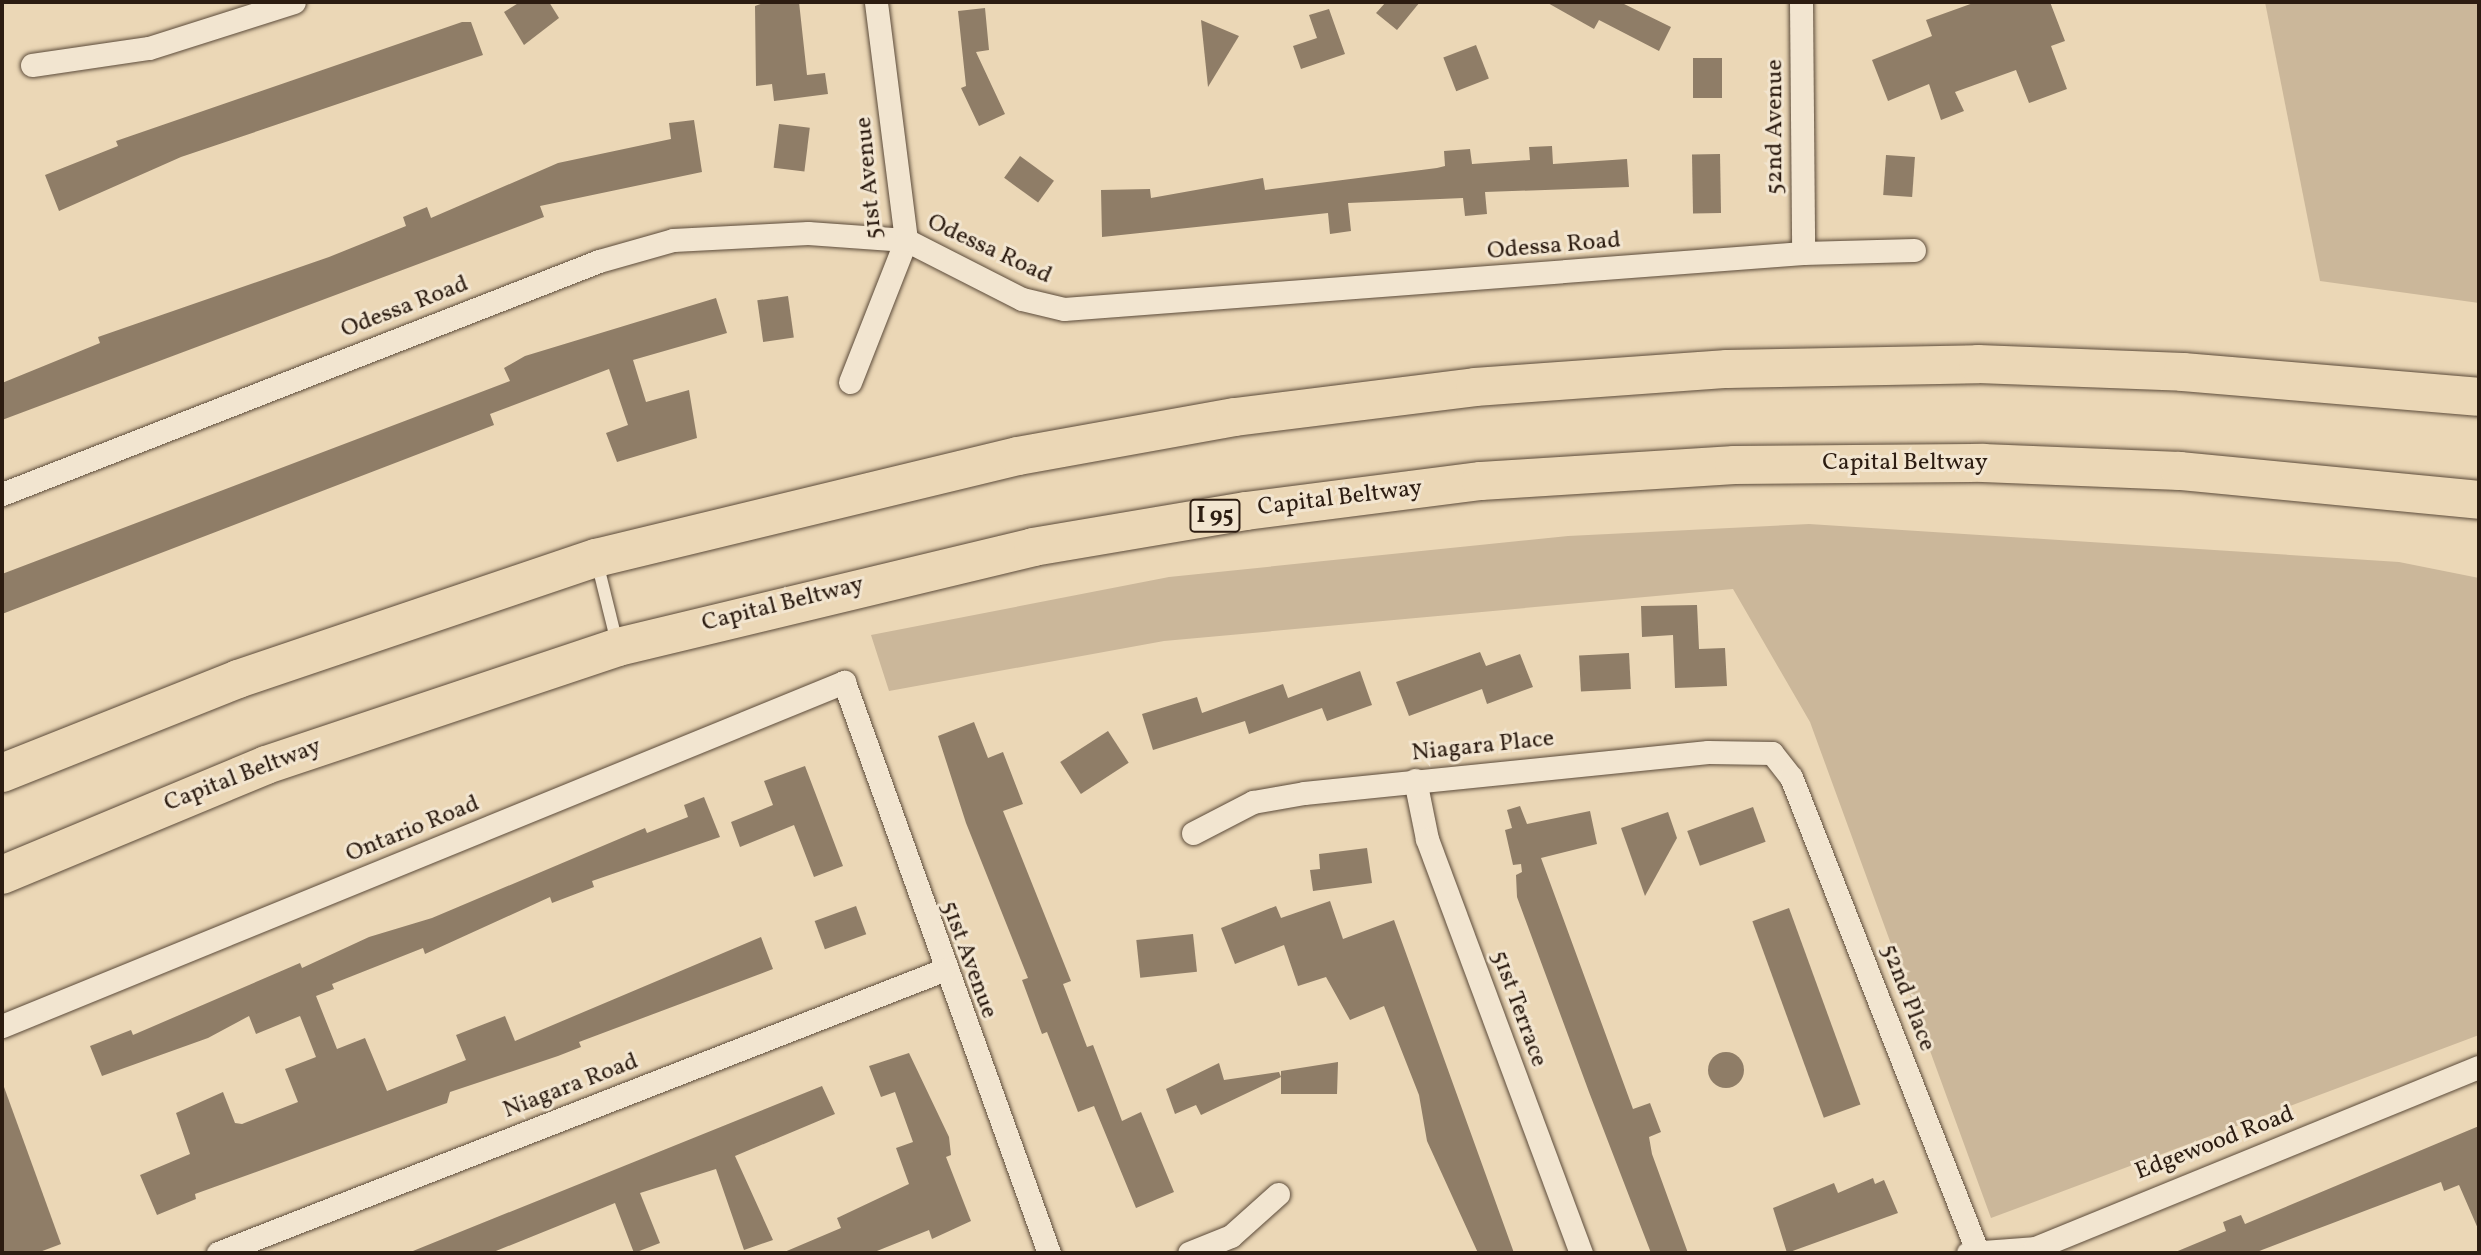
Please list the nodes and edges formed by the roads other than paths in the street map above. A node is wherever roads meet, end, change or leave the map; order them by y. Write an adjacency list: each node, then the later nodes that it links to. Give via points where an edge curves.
1 (294, 2): 4 (street, via 149,48)
2 (876, 2): 5 (street, 51st Avenue)
3 (1801, 2): 7 (street, 52nd Avenue)
4 (32, 65)
5 (906, 240): 7 (street, Odessa Road, via 1022,299 1064,309); 8 (street, 51st Avenue); 10 (street, Odessa Road, via 718,234 637,249)
6 (1914, 250): 7 (street, Odessa Road)
7 (1803, 253)
8 (850, 383)
9 (2479, 397): 12 (highway, via 2183,372 1978,364 1727,369 1475,387 1235,418 1018,456)
10 (2, 494)
11 (2479, 500): 13 (highway, Capital Beltway / I 95, via 2180,471 1983,463 1734,466 1481,481 1033,547)
12 (596, 558): 13 (lane); 16 (highway, via 238,679)
13 (618, 647): 19 (highway, Capital Beltway / I 95, via 267,765)
14 (844, 682): 20 (street, 51st Avenue); 21 (street, Ontario Road)
15 (1783, 762): 17 (street, Niagara Place, via 1755,749); 24 (street, 52nd Place)
16 (2, 773)
17 (1415, 780): 18 (street, Niagara Place, via 1253,802); 28 (street, 51st Terrace, via 1427,839)
18 (1193, 833)
19 (2, 875)
20 (943, 970): 25 (street, Niagara Road); 26 (street, 51st Avenue)
21 (2, 1026)
22 (2479, 1067): 24 (street, Edgewood Road, via 2035,1248)
23 (1278, 1194): 27 (street, via 1231,1236)
24 (1973, 1252)
25 (218, 1253)
26 (1049, 1253)
27 (1189, 1253)
28 (1581, 1253)

